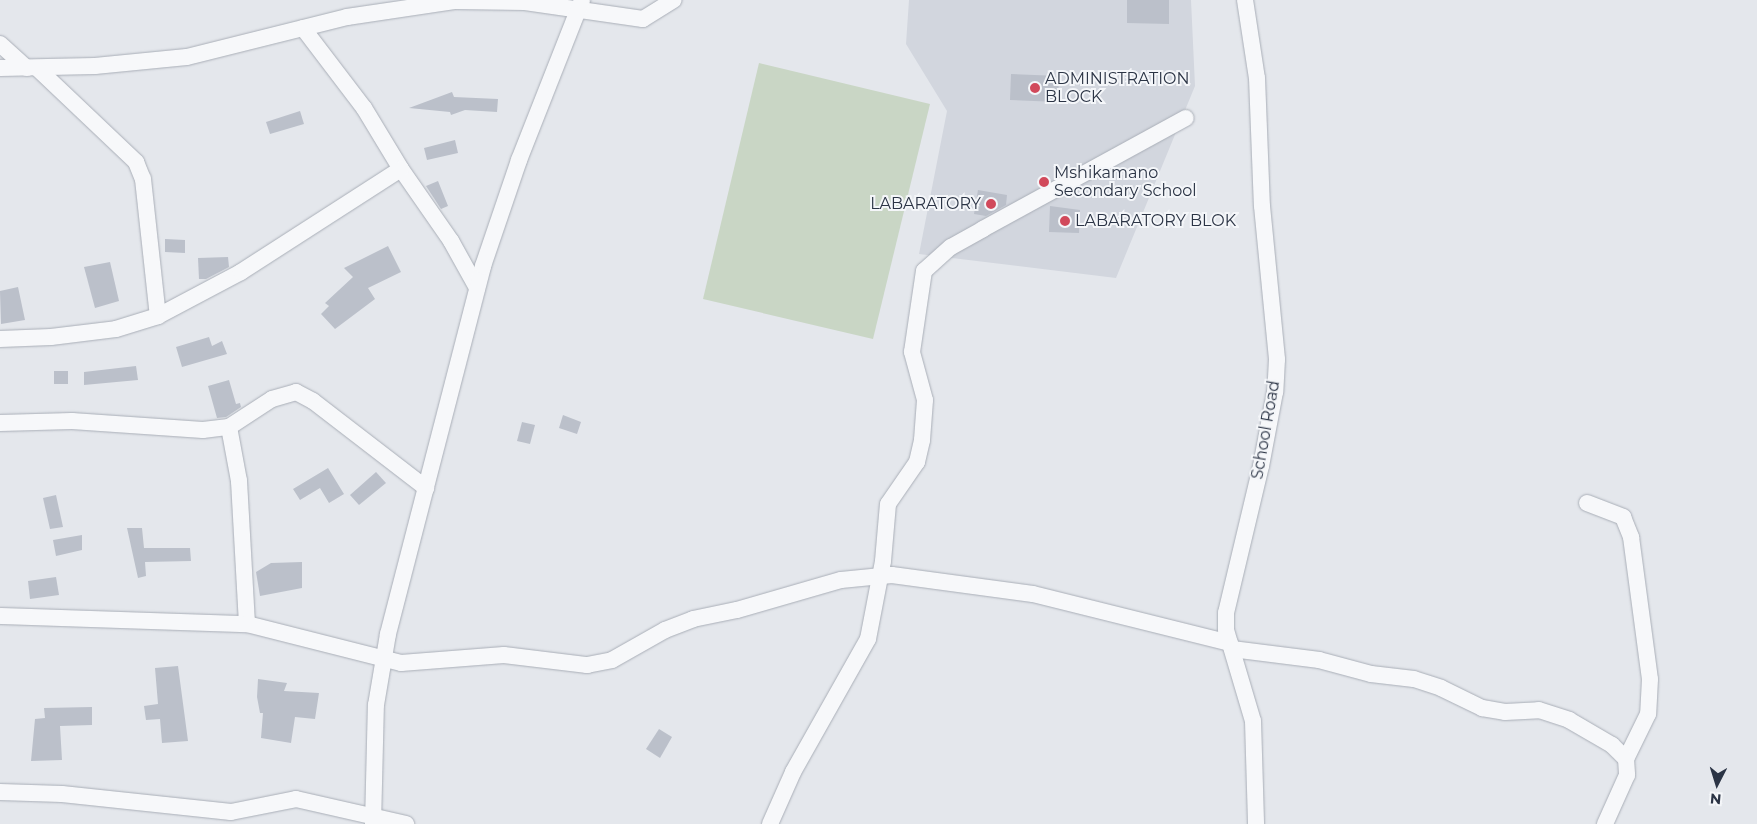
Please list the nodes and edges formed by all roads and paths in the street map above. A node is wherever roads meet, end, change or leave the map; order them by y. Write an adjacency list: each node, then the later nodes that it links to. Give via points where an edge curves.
1 (674, 0): 3 (street, via 643,19)
2 (1245, 0): 20 (street, School Road, via 1257,78 1262,206 1277,359 1275,392 1261,466 1226,613)
3 (582, 4): 4 (street, via 456,1 347,17); 10 (street, via 519,160)
4 (303, 28): 7 (street, via 187,57); 9 (street, via 364,108)
5 (0, 44): 7 (street)
6 (0, 68): 7 (street)
7 (32, 68): 11 (street, via 136,162 143,179)
8 (1186, 118): 17 (street, via 967,238 924,270 912,352 925,400 922,440 917,462 888,504)
9 (401, 169): 10 (street, via 451,241); 11 (street, via 241,272)
10 (477, 288): 15 (street)
11 (158, 316): 12 (street, via 116,329)
12 (0, 339)
13 (0, 423): 14 (street, via 72,421 203,430)
14 (229, 427): 15 (street, via 272,399 296,392 313,401); 19 (street, via 239,481)
15 (426, 488): 21 (street)
16 (1587, 503): 22 (street, via 1623,517 1631,536 1650,679 1648,714)
17 (881, 575): 20 (street, via 1033,594); 21 (street, via 841,580 738,610 693,619 665,630 612,660 594,664 499,655 413,664); 27 (street, via 863,652 793,772)
18 (0, 616): 19 (street)
19 (247, 624): 21 (street)
20 (1231, 646): 22 (street, via 1319,660 1371,674 1414,679 1492,710 1548,712 1597,734 1621,751); 28 (street, School Road, via 1252,721)
21 (382, 660): 25 (street, via 376,705)
22 (1626, 760): 29 (street, via 1627,775)
23 (0, 792): 24 (street, via 62,794)
24 (247, 817): 25 (street, via 296,799)
25 (373, 820): 26 (street)
26 (406, 824)
27 (770, 824)
28 (1256, 824)
29 (1605, 824)

